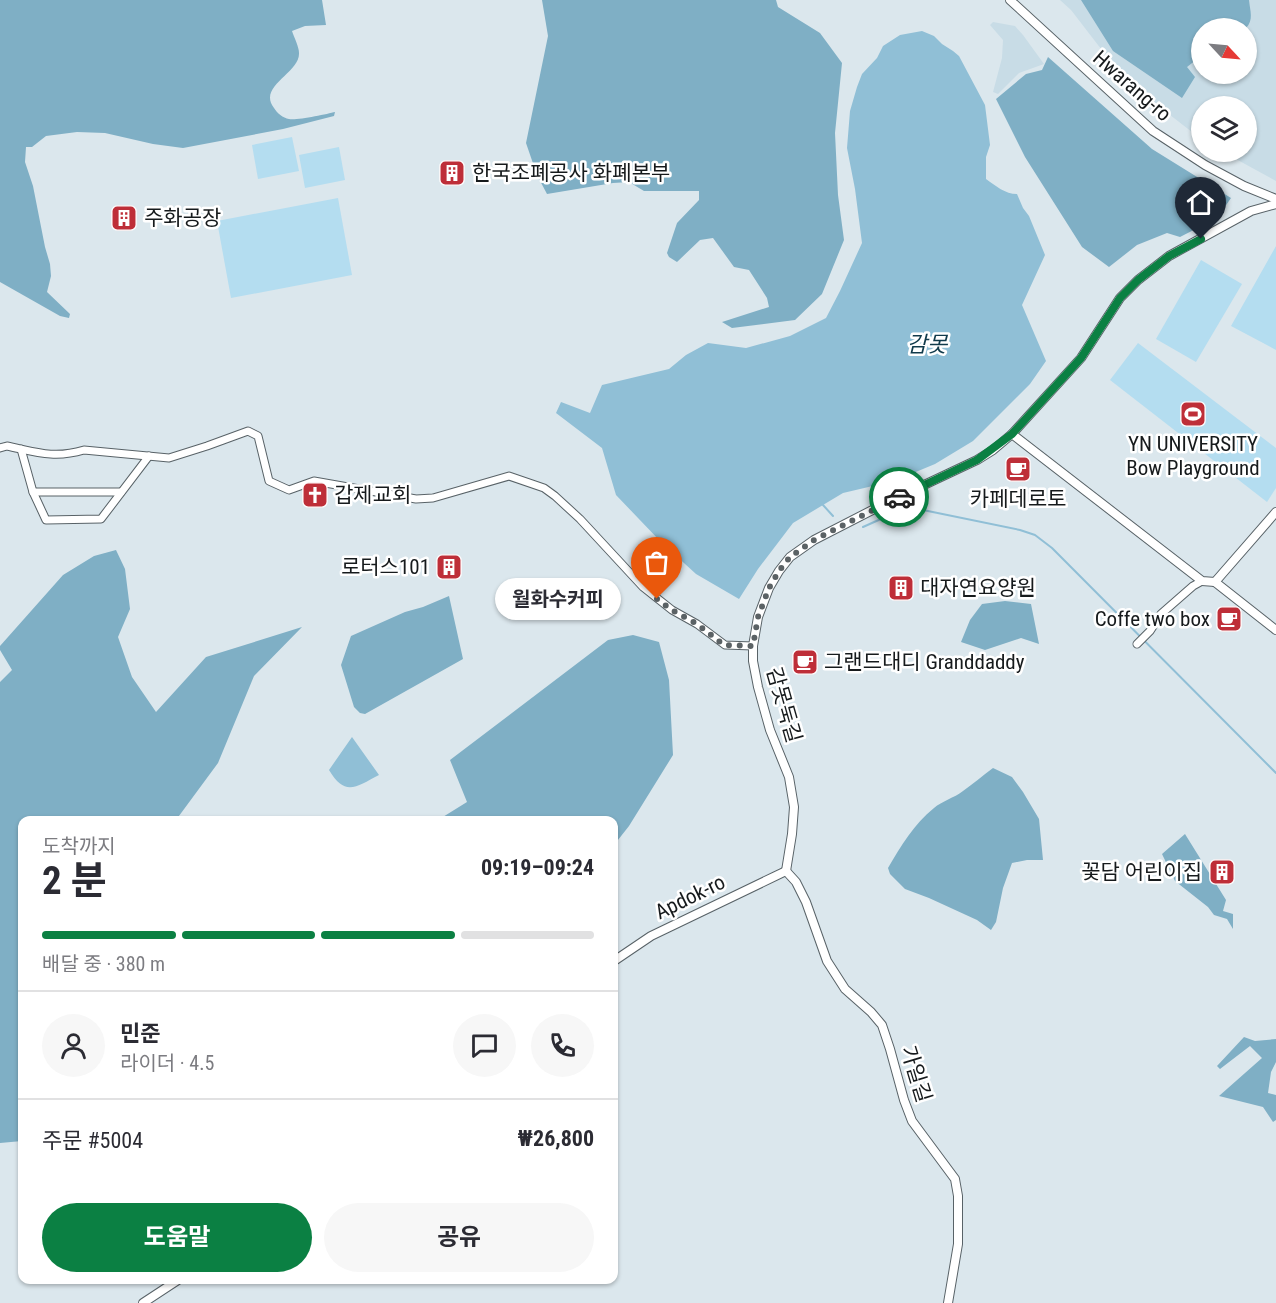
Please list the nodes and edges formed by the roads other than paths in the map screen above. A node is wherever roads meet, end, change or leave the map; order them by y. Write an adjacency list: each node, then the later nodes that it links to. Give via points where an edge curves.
1 (1010, 0): 2 (street, Hwarang-ro, via 1154,131 1205,165)
2 (1276, 199)
3 (1276, 204): 4 (street, 감못둑길, via 1251,211 1170,256 1138,280 1120,298 1081,358)
4 (1012, 434): 11 (street); 15 (street, 감못둑길, via 977,460 839,527 790,557 769,588)
5 (0, 448): 6 (street)
6 (21, 449): 7 (street, via 52,456 84,450); 8 (street)
7 (149, 456): 9 (street); 15 (street, via 169,458 248,431 258,436 269,481 289,490 314,481 416,500 509,476 555,496 643,587 672,610 724,645)
8 (33, 492): 9 (street); 9 (street, via 46,520 101,519)
9 (121, 492)
10 (1276, 512): 12 (street)
11 (1202, 581): 12 (street); 14 (street, via 1161,614)
12 (1215, 582): 13 (street)
13 (1276, 630)
14 (1137, 644)
15 (753, 646): 16 (street, 감못둑길, via 758,687 789,777 794,807)
16 (786, 871): 17 (street, Apdok-ro, via 651,936); 20 (street, 가일길, via 806,902 827,961 845,989 882,1025 912,1121 955,1179 958,1244)
17 (618, 958)
18 (172, 1284): 19 (street)
19 (143, 1303)
20 (948, 1303)

